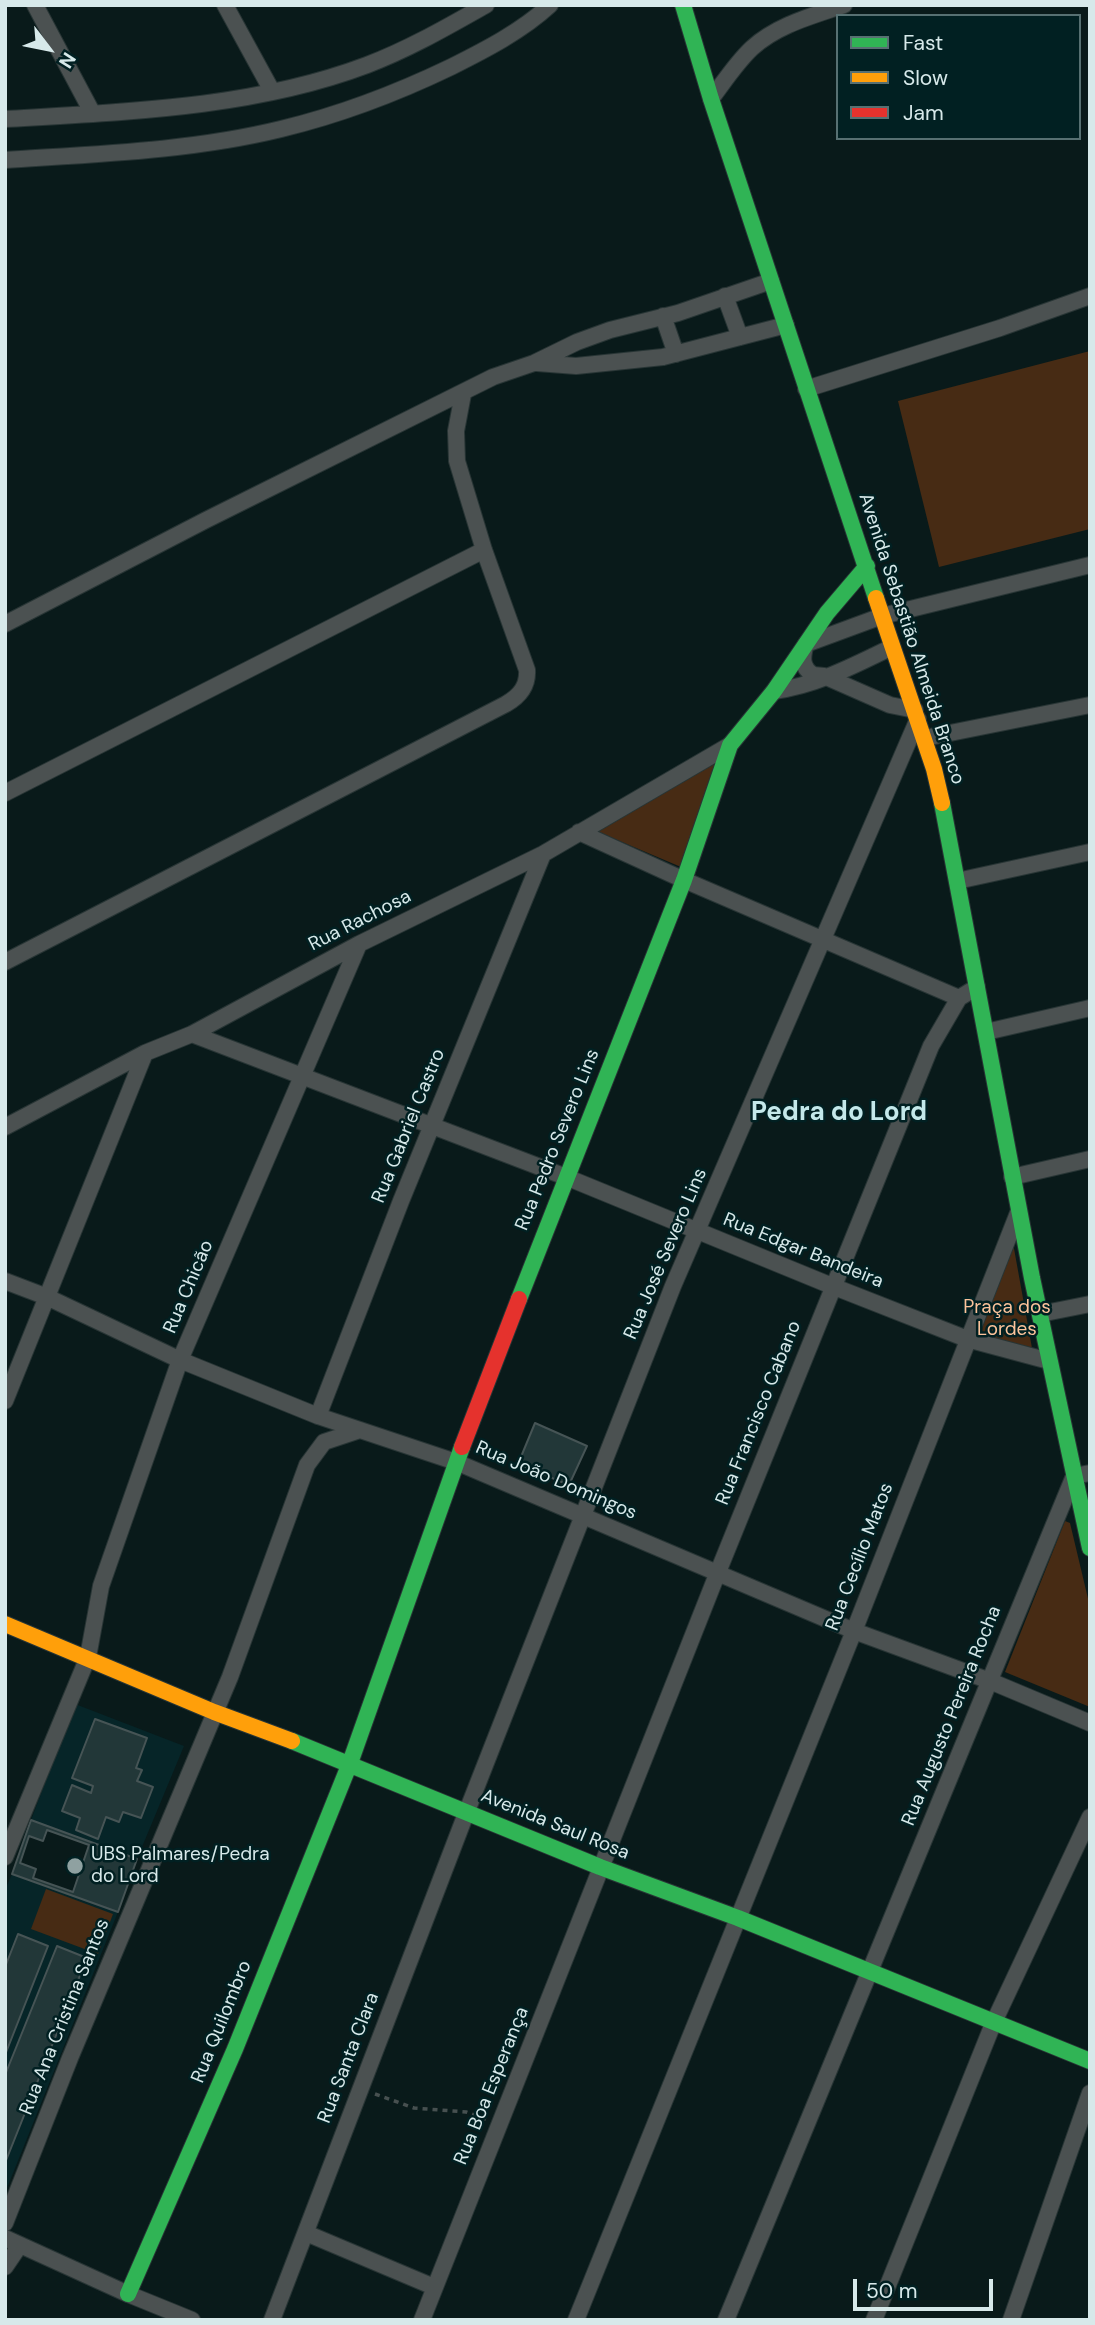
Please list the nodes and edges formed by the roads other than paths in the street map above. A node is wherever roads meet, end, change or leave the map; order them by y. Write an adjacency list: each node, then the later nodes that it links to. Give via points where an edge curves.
1 (35, 5): 9 (street)
2 (225, 5): 7 (street)
3 (486, 5): 7 (street, via 367,65)
4 (550, 5): 11 (street, via 518,30 436,74 280,129 159,149)
5 (683, 5): 8 (street, Avenida Sebastião Almeida Branco)
6 (844, 5): 8 (street, via 768,36)
7 (272, 91): 9 (street)
8 (711, 99): 12 (street, Avenida Sebastião Almeida Branco)
9 (93, 114): 10 (street)
10 (5, 119)
11 (5, 160)
12 (771, 281): 13 (street); 16 (street, Avenida Sebastião Almeida Branco)
13 (725, 296): 15 (street); 17 (street)
14 (1090, 296): 20 (street)
15 (663, 316): 18 (street); 19 (street, via 577,342)
16 (786, 325): 17 (street); 20 (street, Avenida Sebastião Almeida Branco)
17 (740, 337): 18 (street)
18 (676, 354): 19 (street, via 576,366)
19 (534, 363): 21 (street, via 493,377)
20 (806, 389): 24 (street, Avenida Sebastião Almeida Branco)
21 (463, 394): 22 (street, via 456,431 457,461); 26 (street)
22 (484, 550): 35 (street); 43 (street, via 528,671 516,698)
23 (1090, 565): 25 (street)
24 (867, 566): 25 (street, Avenida Sebastião Almeida Branco); 27 (street, Rua Pedro Severo Lins)
25 (882, 615): 27 (street); 28 (street, Avenida Sebastião Almeida Branco)
26 (5, 624)
27 (806, 645): 29 (street, via 802,656 805,668); 30 (street, Rua Pedro Severo Lins)
28 (892, 647): 29 (street); 32 (street, Avenida Sebastião Almeida Branco)
29 (824, 676): 30 (street); 32 (street)
30 (774, 691): 34 (street, Rua Pedro Severo Lins)
31 (1090, 705): 33 (street)
32 (917, 715): 33 (street, Avenida Sebastião Almeida Branco); 41 (street, Rua José Severo Lins)
33 (925, 738): 40 (street, Avenida Sebastião Almeida Branco)
34 (730, 744): 36 (street, Rua Rachosa); 39 (street, Rua Pedro Severo Lins)
35 (5, 793)
36 (579, 832): 38 (street, Rua Rachosa); 39 (street)
37 (1090, 852): 40 (street)
38 (543, 854): 42 (street, Rua Rachosa); 51 (street, Rua Gabriel Castro)
39 (684, 880): 41 (street); 54 (street, Rua Pedro Severo Lins)
40 (957, 881): 44 (street, Avenida Sebastião Almeida Branco)
41 (822, 940): 45 (street); 57 (street, Rua José Severo Lins)
42 (359, 944): 48 (street, Rua Rachosa); 50 (street, Rua Chicão)
43 (5, 962)
44 (977, 987): 45 (street, Rua Francisco Cabano); 47 (street, Avenida Sebastião Almeida Branco)
45 (959, 999): 59 (street, Rua Francisco Cabano, via 931,1046)
46 (1090, 1008): 47 (street)
47 (986, 1032): 55 (street, Avenida Sebastião Almeida Branco)
48 (192, 1034): 49 (street, Rua Rachosa); 50 (street, Rua Edgar Bandeira)
49 (145, 1053): 52 (street, Rua Rachosa); 60 (street)
50 (303, 1076): 51 (street, Rua Edgar Bandeira); 64 (street, Rua Chicão)
51 (432, 1126): 54 (street, Rua Edgar Bandeira); 67 (street, Rua Gabriel Castro)
52 (5, 1127)
53 (1090, 1159): 55 (street)
54 (566, 1177): 57 (street, Rua Edgar Bandeira); 69 (street, Rua Pedro Severo Lins)
55 (1012, 1177): 56 (street, Avenida Sebastião Almeida Branco)
56 (1019, 1211): 62 (street, Avenida Sebastião Almeida Branco); 63 (street, Rua Cecílio Matos)
57 (698, 1231): 59 (street, Rua Edgar Bandeira); 71 (street, Rua José Severo Lins)
58 (5, 1281): 60 (street, Rua João Domingos)
59 (832, 1286): 63 (street, Rua Edgar Bandeira); 73 (street, Rua Francisco Cabano)
60 (47, 1297): 64 (street, Rua João Domingos); 66 (street)
61 (1090, 1304): 62 (street)
62 (1040, 1314): 65 (street, Avenida Sebastião Almeida Branco)
63 (967, 1339): 65 (street, Rua Edgar Bandeira); 75 (street, Rua Cecílio Matos)
64 (180, 1360): 67 (street, Rua João Domingos); 76 (street, Rua Chicão, via 101,1586)
65 (1049, 1361): 70 (street, Avenida Sebastião Almeida Branco)
66 (5, 1401)
67 (318, 1416): 68 (street, Rua João Domingos)
68 (360, 1430): 69 (street, Rua João Domingos); 78 (street, via 324,1442 307,1465)
69 (456, 1462): 71 (street, Rua João Domingos); 80 (street, Rua Pedro Severo Lins)
70 (1082, 1474): 72 (street, Avenida Sebastião Almeida Branco); 77 (street, Rua Augusto Pereira Rocha)
71 (583, 1516): 73 (street, Rua João Domingos); 81 (street, Rua José Severo Lins)
72 (1090, 1548)
73 (718, 1572): 75 (street, Rua João Domingos); 84 (street, Rua Francisco Cabano)
74 (5, 1624): 76 (street, Avenida Saul Rosa)
75 (853, 1631): 77 (street, Rua João Domingos); 85 (street, Rua Cecílio Matos)
76 (88, 1657): 78 (street, Avenida Saul Rosa); 83 (street, Rua Chicão)
77 (990, 1681): 79 (street, Rua João Domingos); 86 (street, Rua Augusto Pereira Rocha)
78 (214, 1712): 80 (street, Avenida Saul Rosa); 90 (street, Rua Ana Cristina Santos)
79 (1090, 1723)
80 (349, 1763): 81 (street, Avenida Saul Rosa); 95 (street, Rua Quilombro, via 235,2049)
81 (467, 1811): 84 (street, Avenida Saul Rosa); 91 (street, Rua Santa Clara)
82 (1090, 1817): 87 (street)
83 (5, 1857)
84 (600, 1867): 85 (street, Avenida Saul Rosa); 94 (street, Rua Boa Esperança)
85 (738, 1918): 86 (street, Avenida Saul Rosa); 99 (street, Rua Cecílio Matos)
86 (870, 1972): 87 (street, Avenida Saul Rosa); 100 (street, Rua Augusto Pereira Rocha)
87 (993, 2024): 88 (street, Avenida Saul Rosa); 101 (street)
88 (1090, 2061)
89 (1090, 2094): 102 (street)
90 (5, 2223)
91 (306, 2233): 94 (street); 97 (street, Rua Santa Clara)
92 (13, 2241): 93 (street); 95 (street)
93 (5, 2267)
94 (435, 2287): 98 (street, Rua Boa Esperança)
95 (128, 2294): 96 (street)
96 (192, 2320)
97 (272, 2320)
98 (422, 2320)
99 (576, 2320)
100 (726, 2320)
101 (874, 2320)
102 (1010, 2320)

